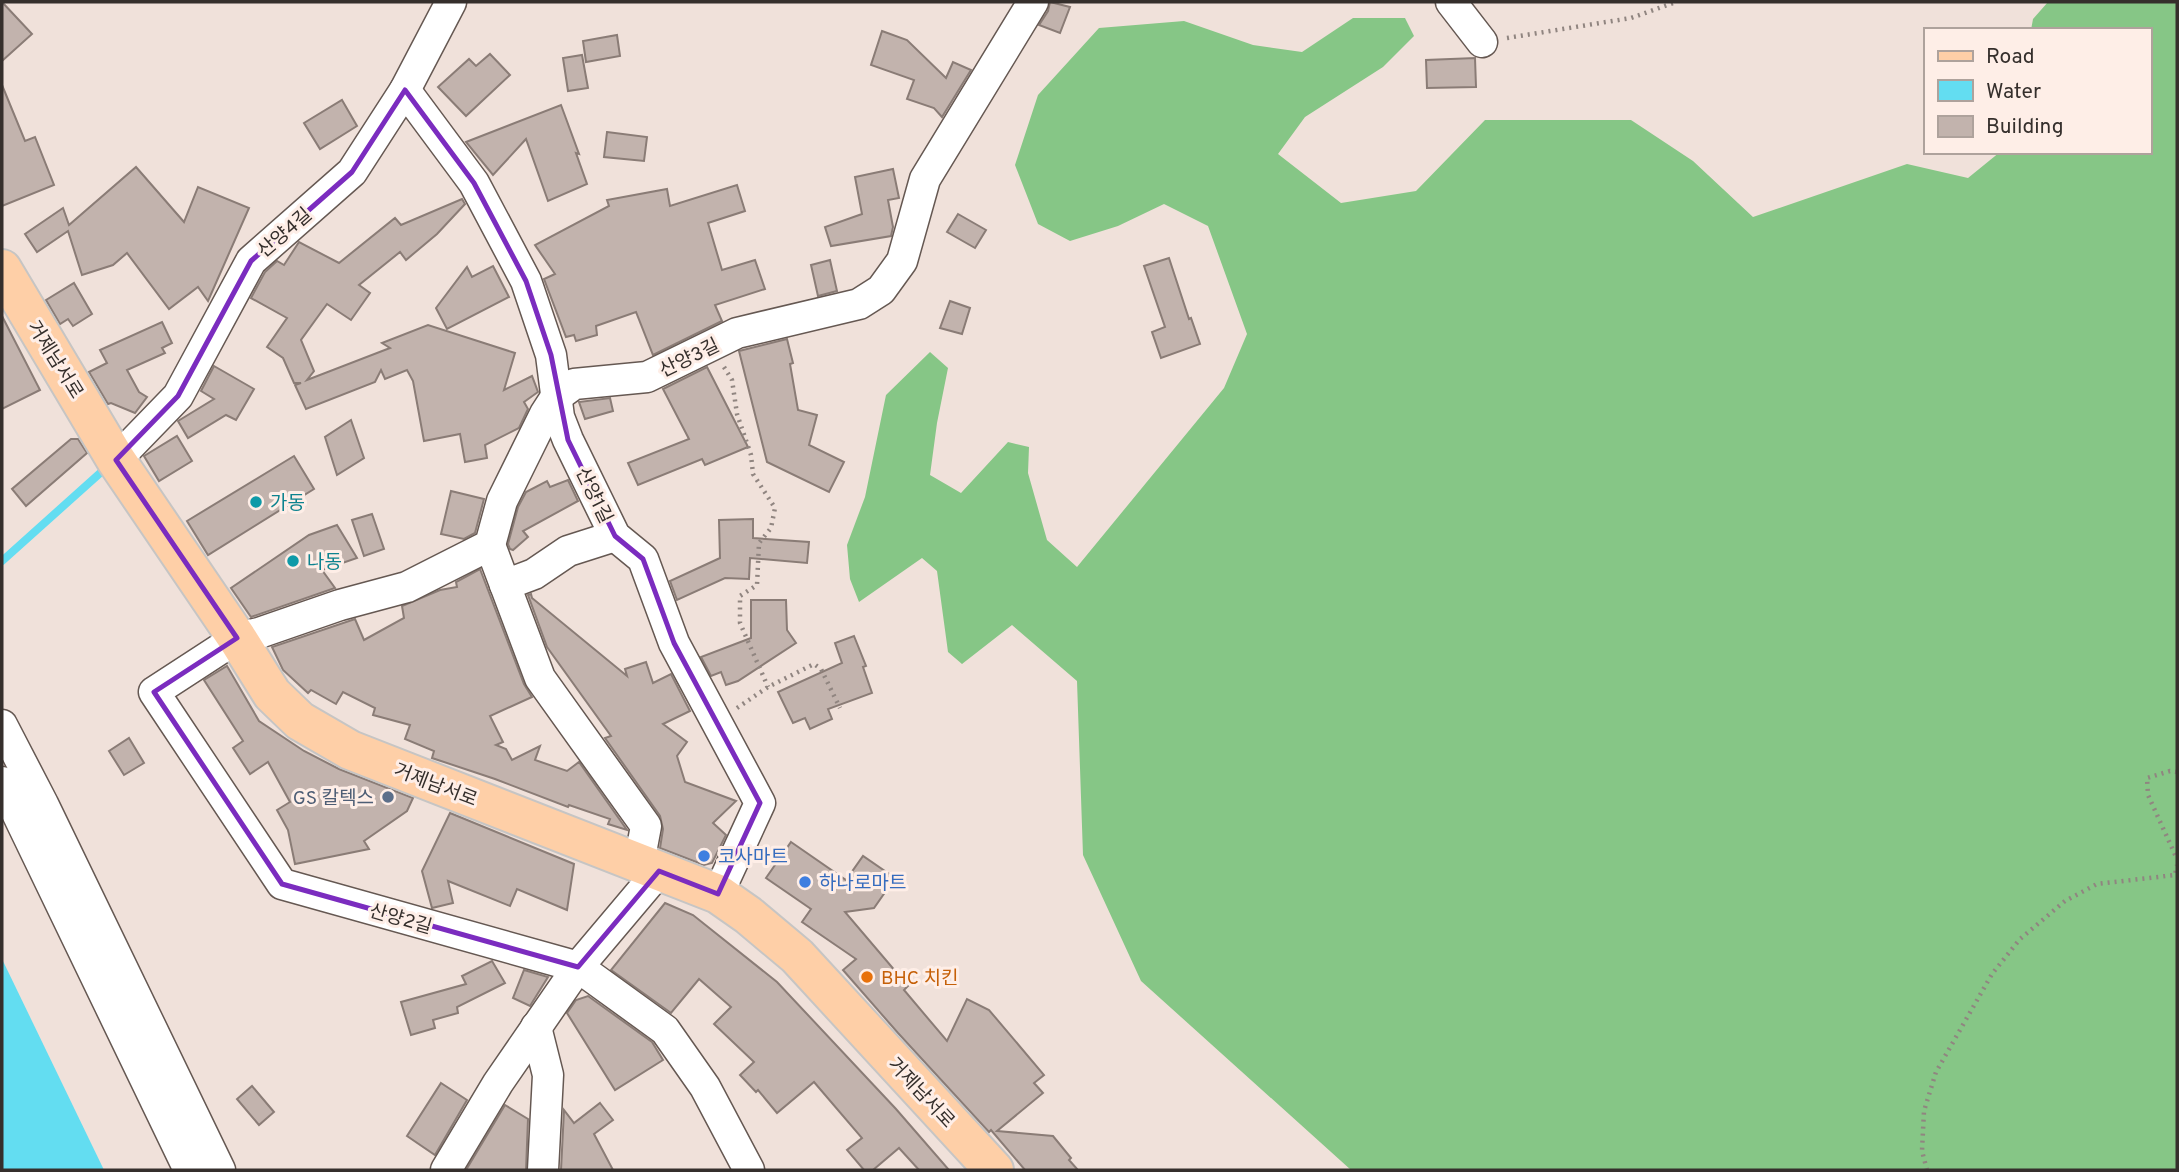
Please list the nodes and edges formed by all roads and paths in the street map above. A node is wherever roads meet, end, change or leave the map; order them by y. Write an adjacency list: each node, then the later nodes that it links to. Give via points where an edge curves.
1 (451, 2): 6 (street, 산양4길)
2 (1033, 2): 8 (street, 산양3길, via 925,179 902,261 881,290 859,304 737,333)
3 (1451, 2): 5 (street)
4 (1676, 2): 5 (path, via 1631,18)
5 (1482, 42)
6 (405, 90): 9 (street, 산양1길, via 474,183 526,281 551,355); 10 (street, 산양4길, via 352,172 251,261 178,396)
7 (2, 269): 10 (main road, 거제남서로)
8 (710, 346): 9 (street, 산양3길, via 647,377 574,384); 15 (path, via 732,380 754,474 775,508 771,528 759,543 757,585 740,596 740,623)
9 (556, 397): 11 (street, 산양1길, via 568,440); 12 (street, via 502,501)
10 (116, 460): 14 (main road, 거제남서로)
11 (615, 536): 13 (street, via 568,551 534,574); 17 (street, 산양1길, via 643,559 674,643)
12 (489, 545): 13 (street); 14 (street, via 407,587)
13 (505, 585): 23 (street, via 540,677 646,826)
14 (237, 638): 23 (main road, 거제남서로, via 272,694 300,721 350,750); 25 (street, 산양2길, via 154,692 282,884)
15 (768, 687): 16 (path, via 814,664); 17 (path)
16 (840, 708)
17 (716, 722): 24 (street, 산양1길, via 760,803)
18 (2, 725): 28 (street)
19 (2177, 772): 21 (path, via 2147,778 2148,795)
20 (2, 782): 27 (street)
21 (2177, 859)
22 (2177, 865): 33 (path, via 2175,875 2096,884 2065,901 2020,939 1992,974 1936,1072 1924,1111 1922,1151)
23 (649, 867): 24 (main road, 거제남서로); 25 (street)
24 (718, 894): 32 (main road, 거제남서로, via 797,956)
25 (578, 967): 26 (street); 31 (street, 산양2길, via 665,1030 705,1087)
26 (536, 1027): 29 (street); 30 (street, via 548,1075)
27 (189, 1170)
28 (220, 1170)
29 (446, 1170)
30 (543, 1170)
31 (749, 1170)
32 (994, 1170)
33 (1927, 1170)

